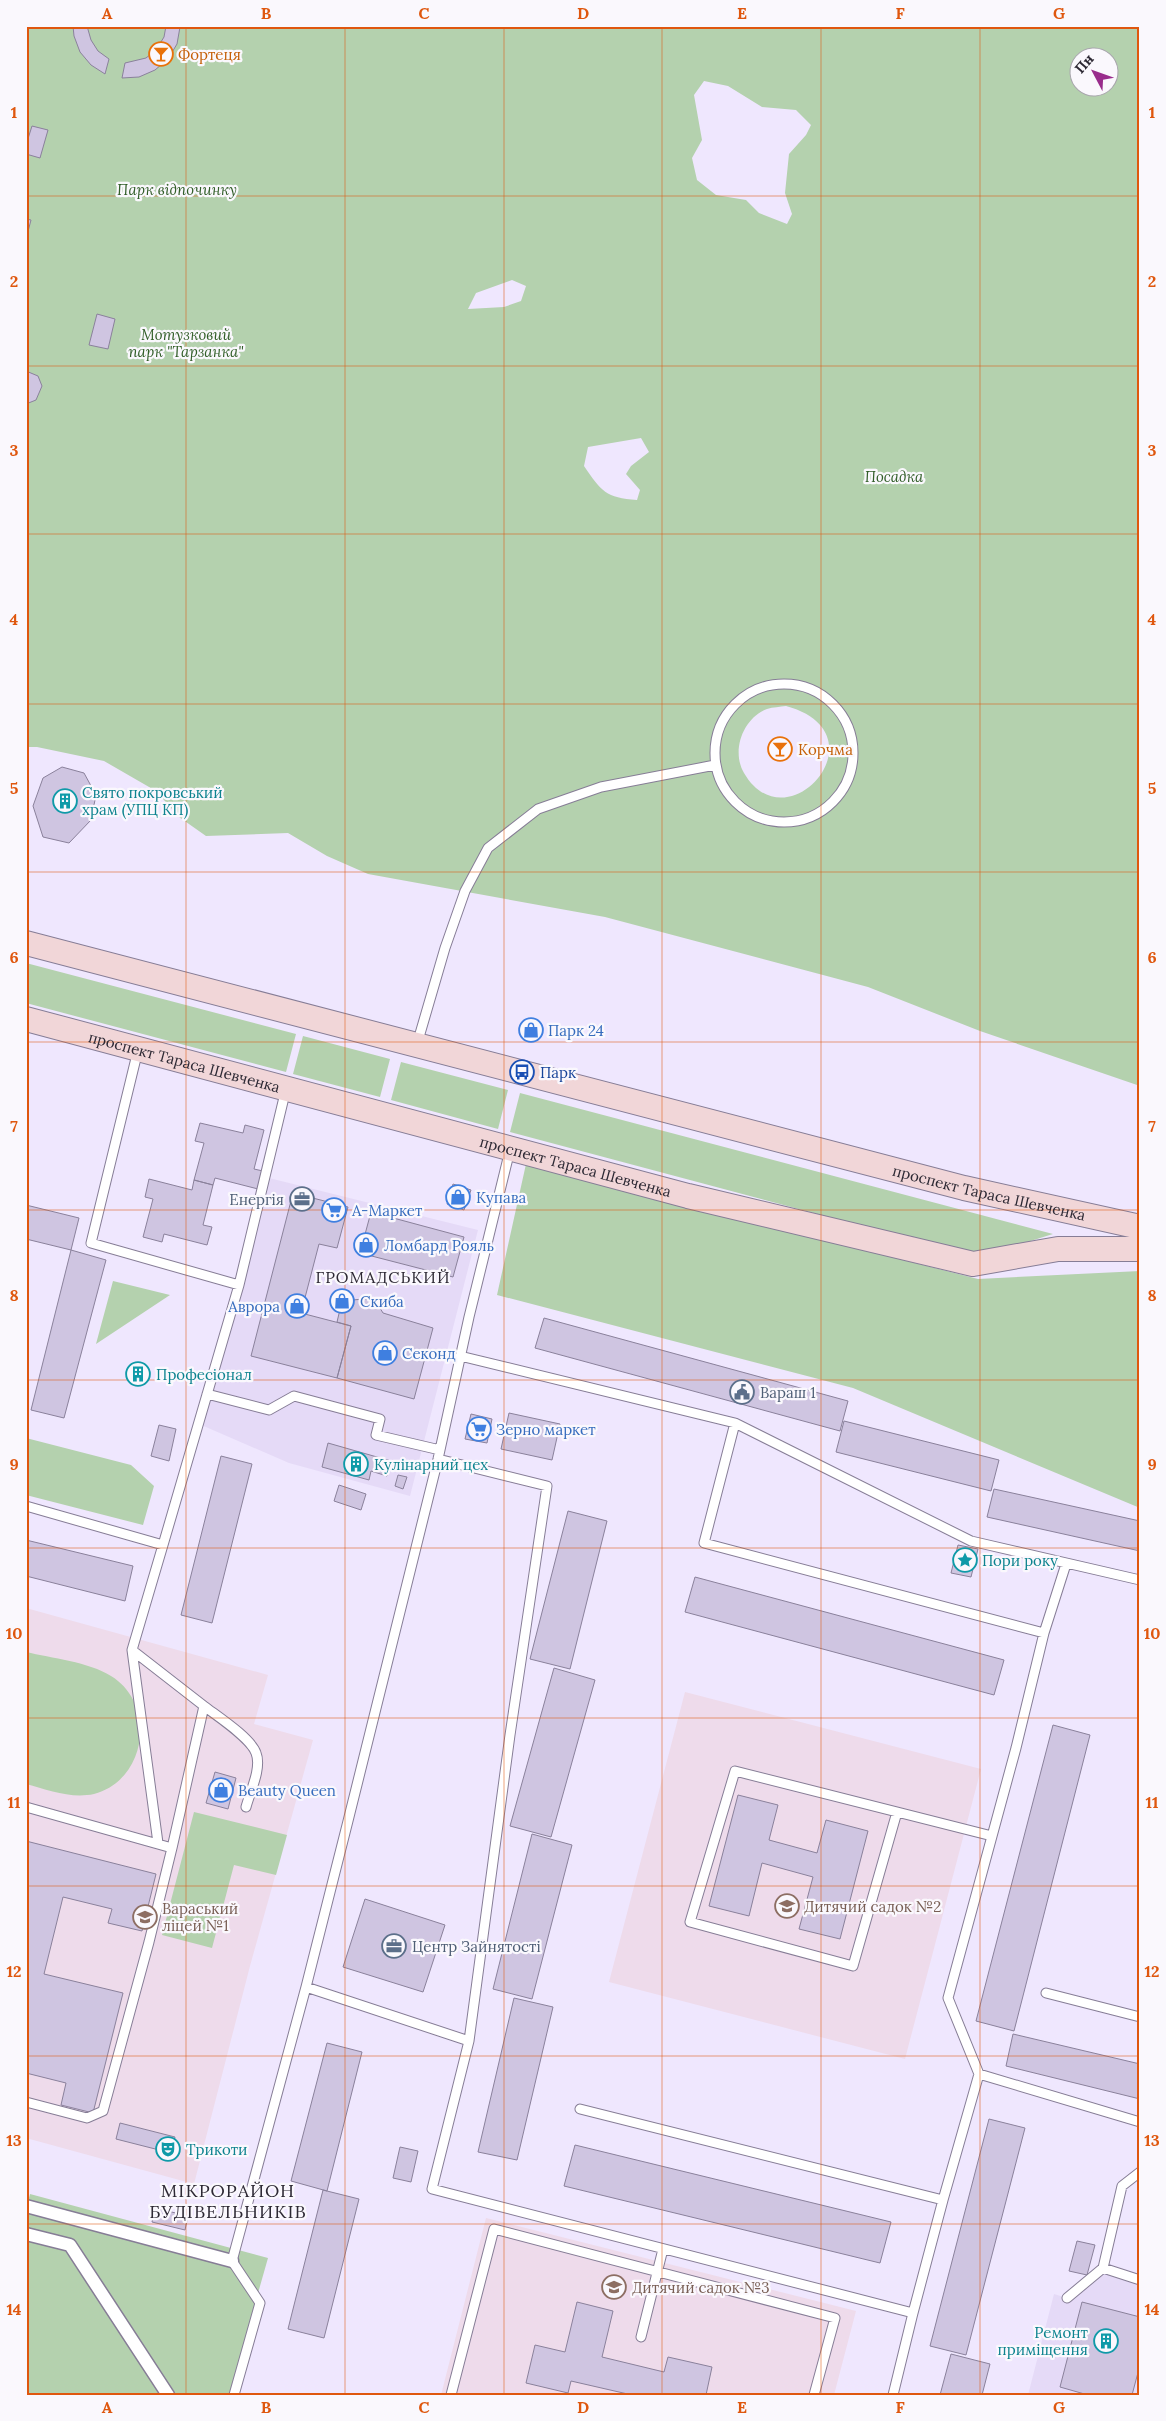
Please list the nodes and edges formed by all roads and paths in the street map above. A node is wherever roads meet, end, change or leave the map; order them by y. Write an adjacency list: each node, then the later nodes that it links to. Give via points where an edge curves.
1 (715, 765): 1 (lane, via 724,790 741,808 764,820 790,822 815,815 835,800 849,778 854,753 849,728 836,706 815,690 790,683 765,686 742,697 724,716 715,740); 4 (lane, via 601,787 538,809 488,848 465,891)
2 (26, 943): 4 (main road, проспект Тараса Шевченка)
3 (26, 1019): 5 (main road, проспект Тараса Шевченка)
4 (417, 1046): 8 (main road, проспект Тараса Шевченка, via 964,1188)
5 (138, 1049): 6 (main road, проспект Тараса Шевченка); 10 (lane, via 91,1243)
6 (286, 1088): 7 (main road, проспект Тараса Шевченка); 10 (lane)
7 (511, 1148): 9 (main road, проспект Тараса Шевченка, via 688,1196 973,1264 1058,1249); 11 (lane)
8 (1140, 1227)
9 (1135, 1249)
10 (238, 1285): 12 (lane)
11 (460, 1356): 13 (lane); 14 (lane)
12 (207, 1394): 14 (lane, via 269,1410 294,1396 380,1419 376,1435); 16 (lane)
13 (735, 1423): 17 (lane, via 971,1541); 19 (lane, via 704,1544)
14 (439, 1455): 28 (lane); 31 (lane, via 547,1486)
15 (26, 1506): 16 (lane)
16 (163, 1545): 20 (lane)
17 (1066, 1564): 18 (lane); 19 (lane)
18 (1140, 1580)
19 (1044, 1634): 25 (lane)
20 (132, 1650): 21 (lane); 26 (lane)
21 (204, 1706): 23 (lane, via 247,1740 256,1753 257,1767); 27 (lane)
22 (26, 1807): 26 (lane)
23 (246, 1807)
24 (897, 1812): 24 (lane, via 735,1771 690,1922 853,1966); 25 (lane)
25 (992, 1836): 32 (lane, via 948,1998)
26 (158, 1843): 27 (lane)
27 (172, 1848): 33 (lane, via 103,2111 88,2118)
28 (306, 1987): 31 (lane); 41 (lane)
29 (1046, 1994): 30 (lane)
30 (1140, 2017)
31 (469, 2041): 40 (lane, via 432,2189)
32 (979, 2074): 35 (lane); 37 (lane)
33 (26, 2102)
34 (580, 2109): 37 (lane)
35 (1140, 2122)
36 (1140, 2172): 42 (lane, via 1122,2186)
37 (943, 2200): 46 (lane)
38 (26, 2206): 41 (street)
39 (26, 2234): 48 (street, via 70,2245)
40 (663, 2249): 43 (lane); 46 (lane)
41 (232, 2261): 49 (lane, via 260,2303)
42 (1103, 2268): 44 (lane); 45 (lane)
43 (657, 2272): 47 (lane); 50 (lane, via 494,2228); 51 (lane, via 835,2318)
44 (1140, 2280)
45 (1067, 2298)
46 (913, 2313): 52 (lane)
47 (641, 2337)
48 (168, 2395)
49 (234, 2395)
50 (451, 2395)
51 (814, 2395)
52 (893, 2395)

